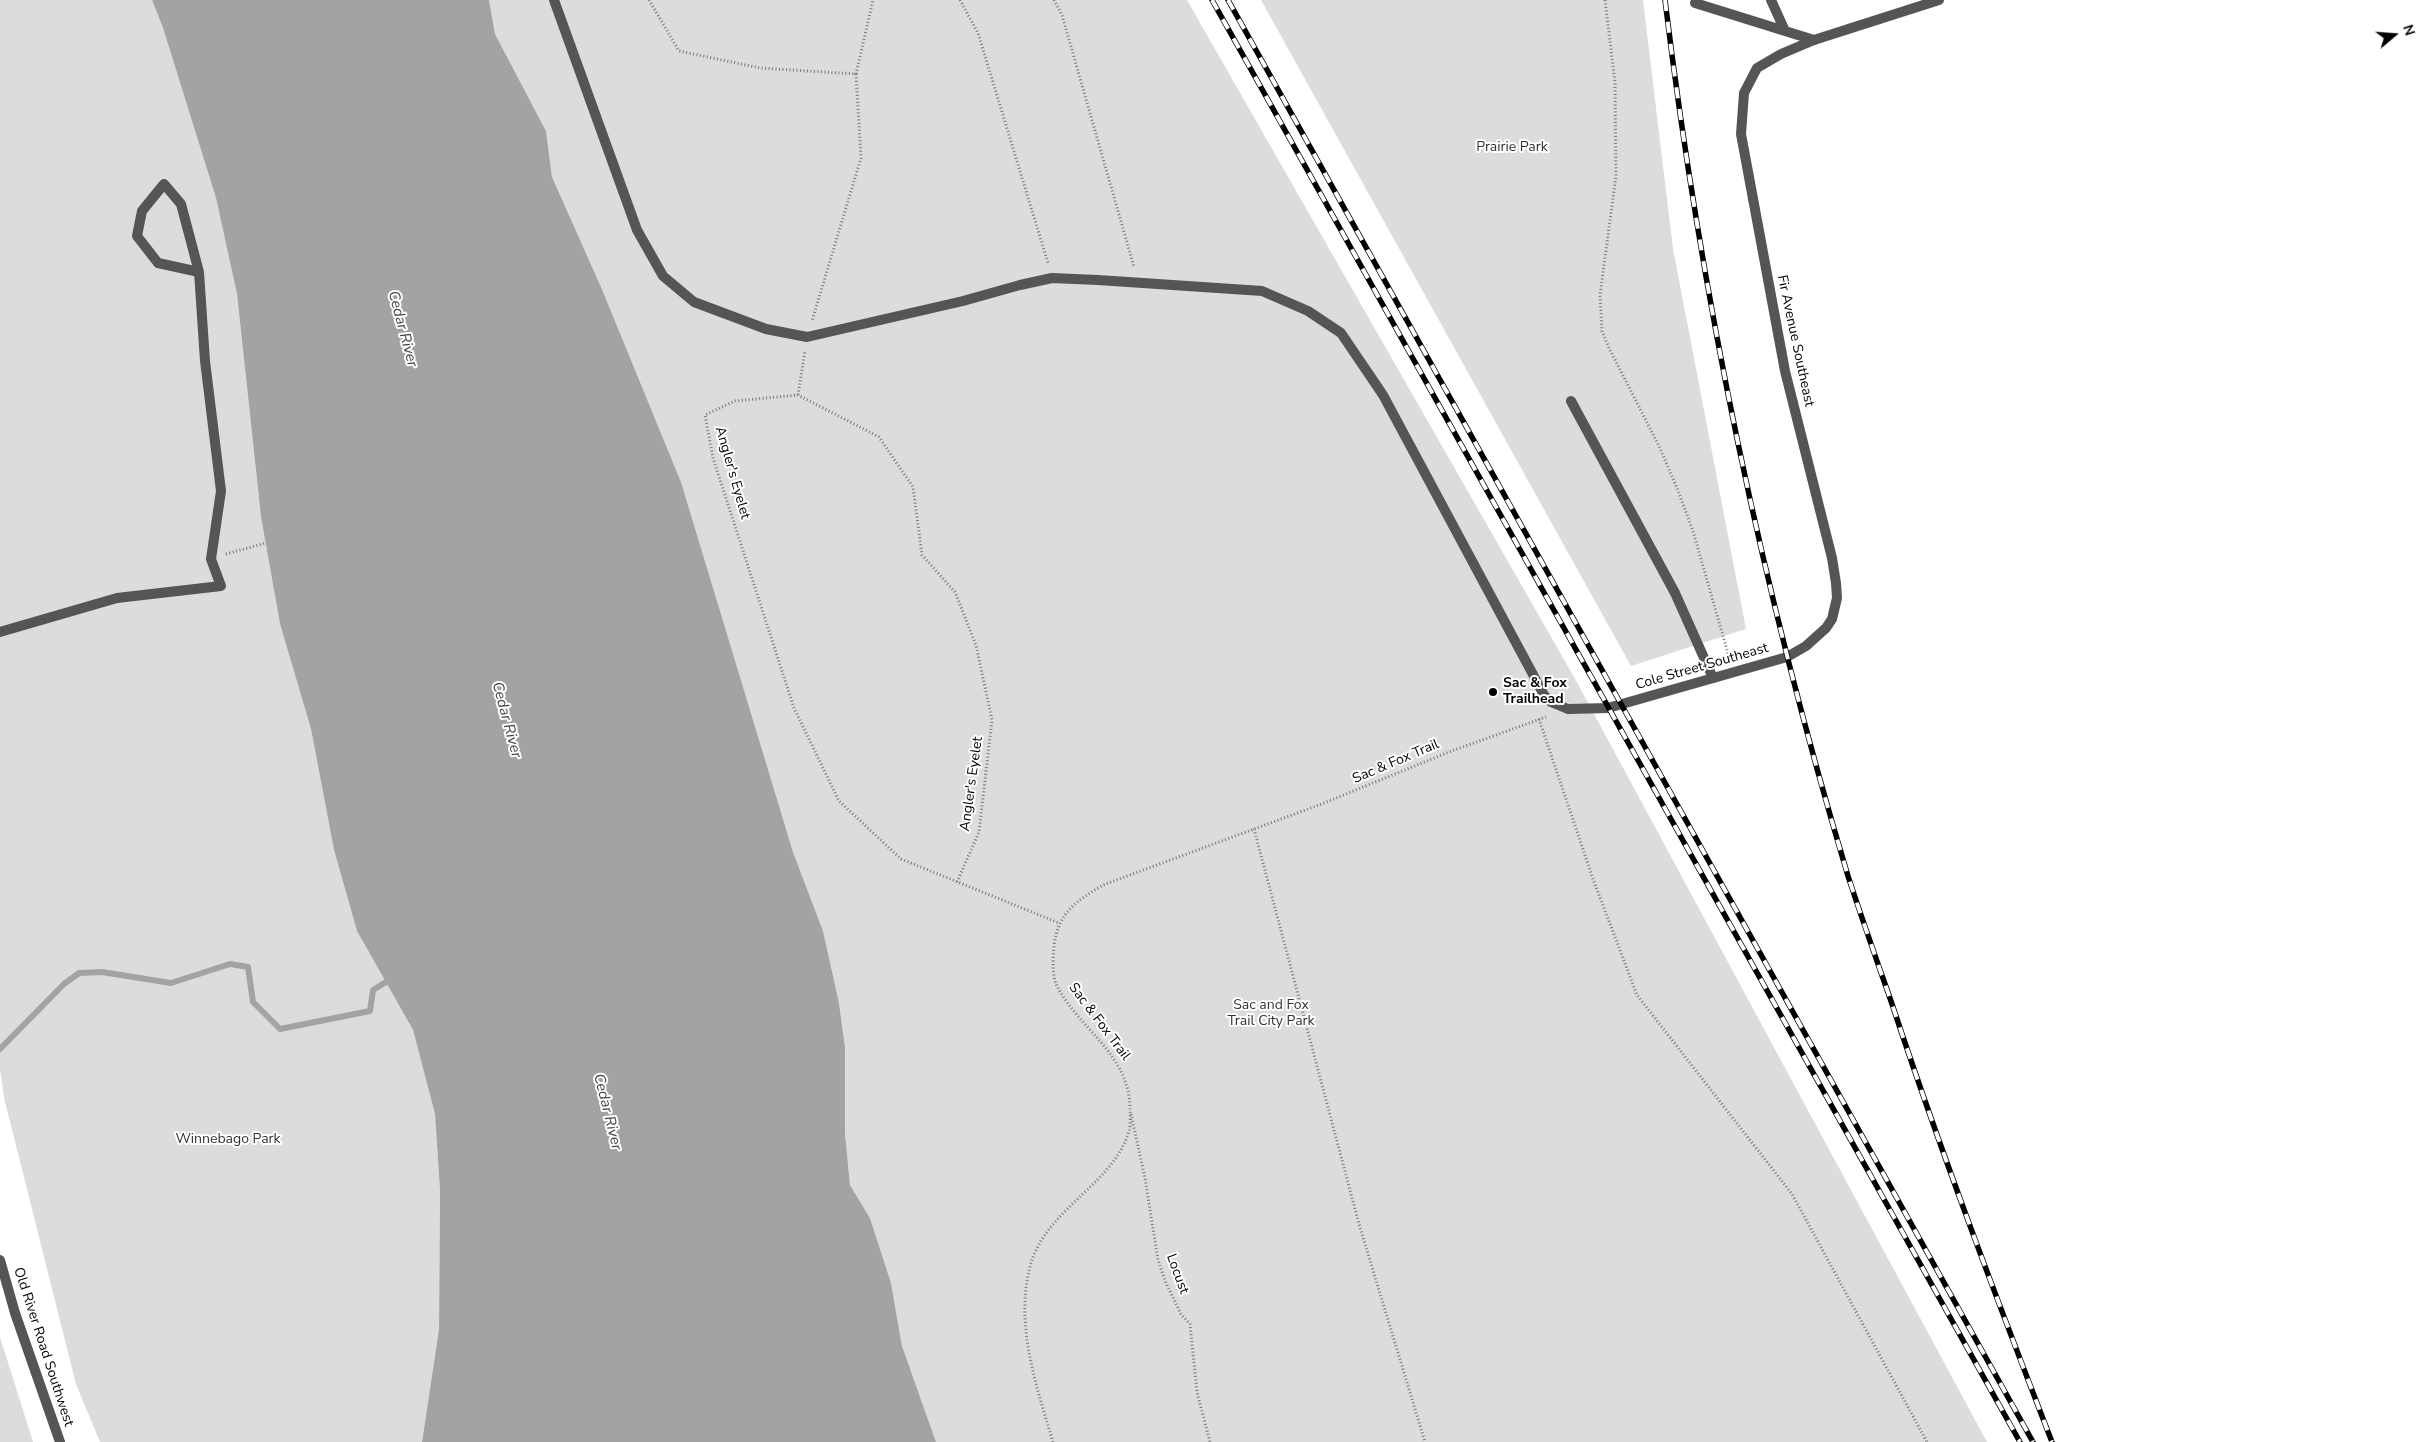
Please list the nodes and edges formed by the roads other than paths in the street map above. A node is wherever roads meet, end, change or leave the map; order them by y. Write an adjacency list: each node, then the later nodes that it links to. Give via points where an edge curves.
1 (554, 0): 11 (street, Cole Street Southeast, via 637,230 663,276 694,302 766,329 807,337 1052,278 1262,291 1308,312 1341,333 1384,395 1544,695 1551,702 1568,709 1608,708)
2 (1771, 0): 5 (street)
3 (1939, 0): 6 (street)
4 (1695, 3): 5 (street)
5 (1785, 31): 6 (street)
6 (1814, 40): 9 (street, Fir Avenue Southeast, via 1757,68 1744,93 1741,134 1785,371 1832,558 1837,598)
7 (199, 272): 7 (street, via 181,204 164,184 142,211 137,236 158,264); 10 (street, via 205,361 221,491 211,559 221,586 117,598)
8 (1572, 401): 11 (street, via 1675,593)
9 (1832, 619): 11 (street, Cole Street Southeast, via 1806,646 1787,657)
10 (0, 632)
11 (1713, 678)
12 (0, 1260): 13 (street, Old River Road Southwest)
13 (60, 1442)

